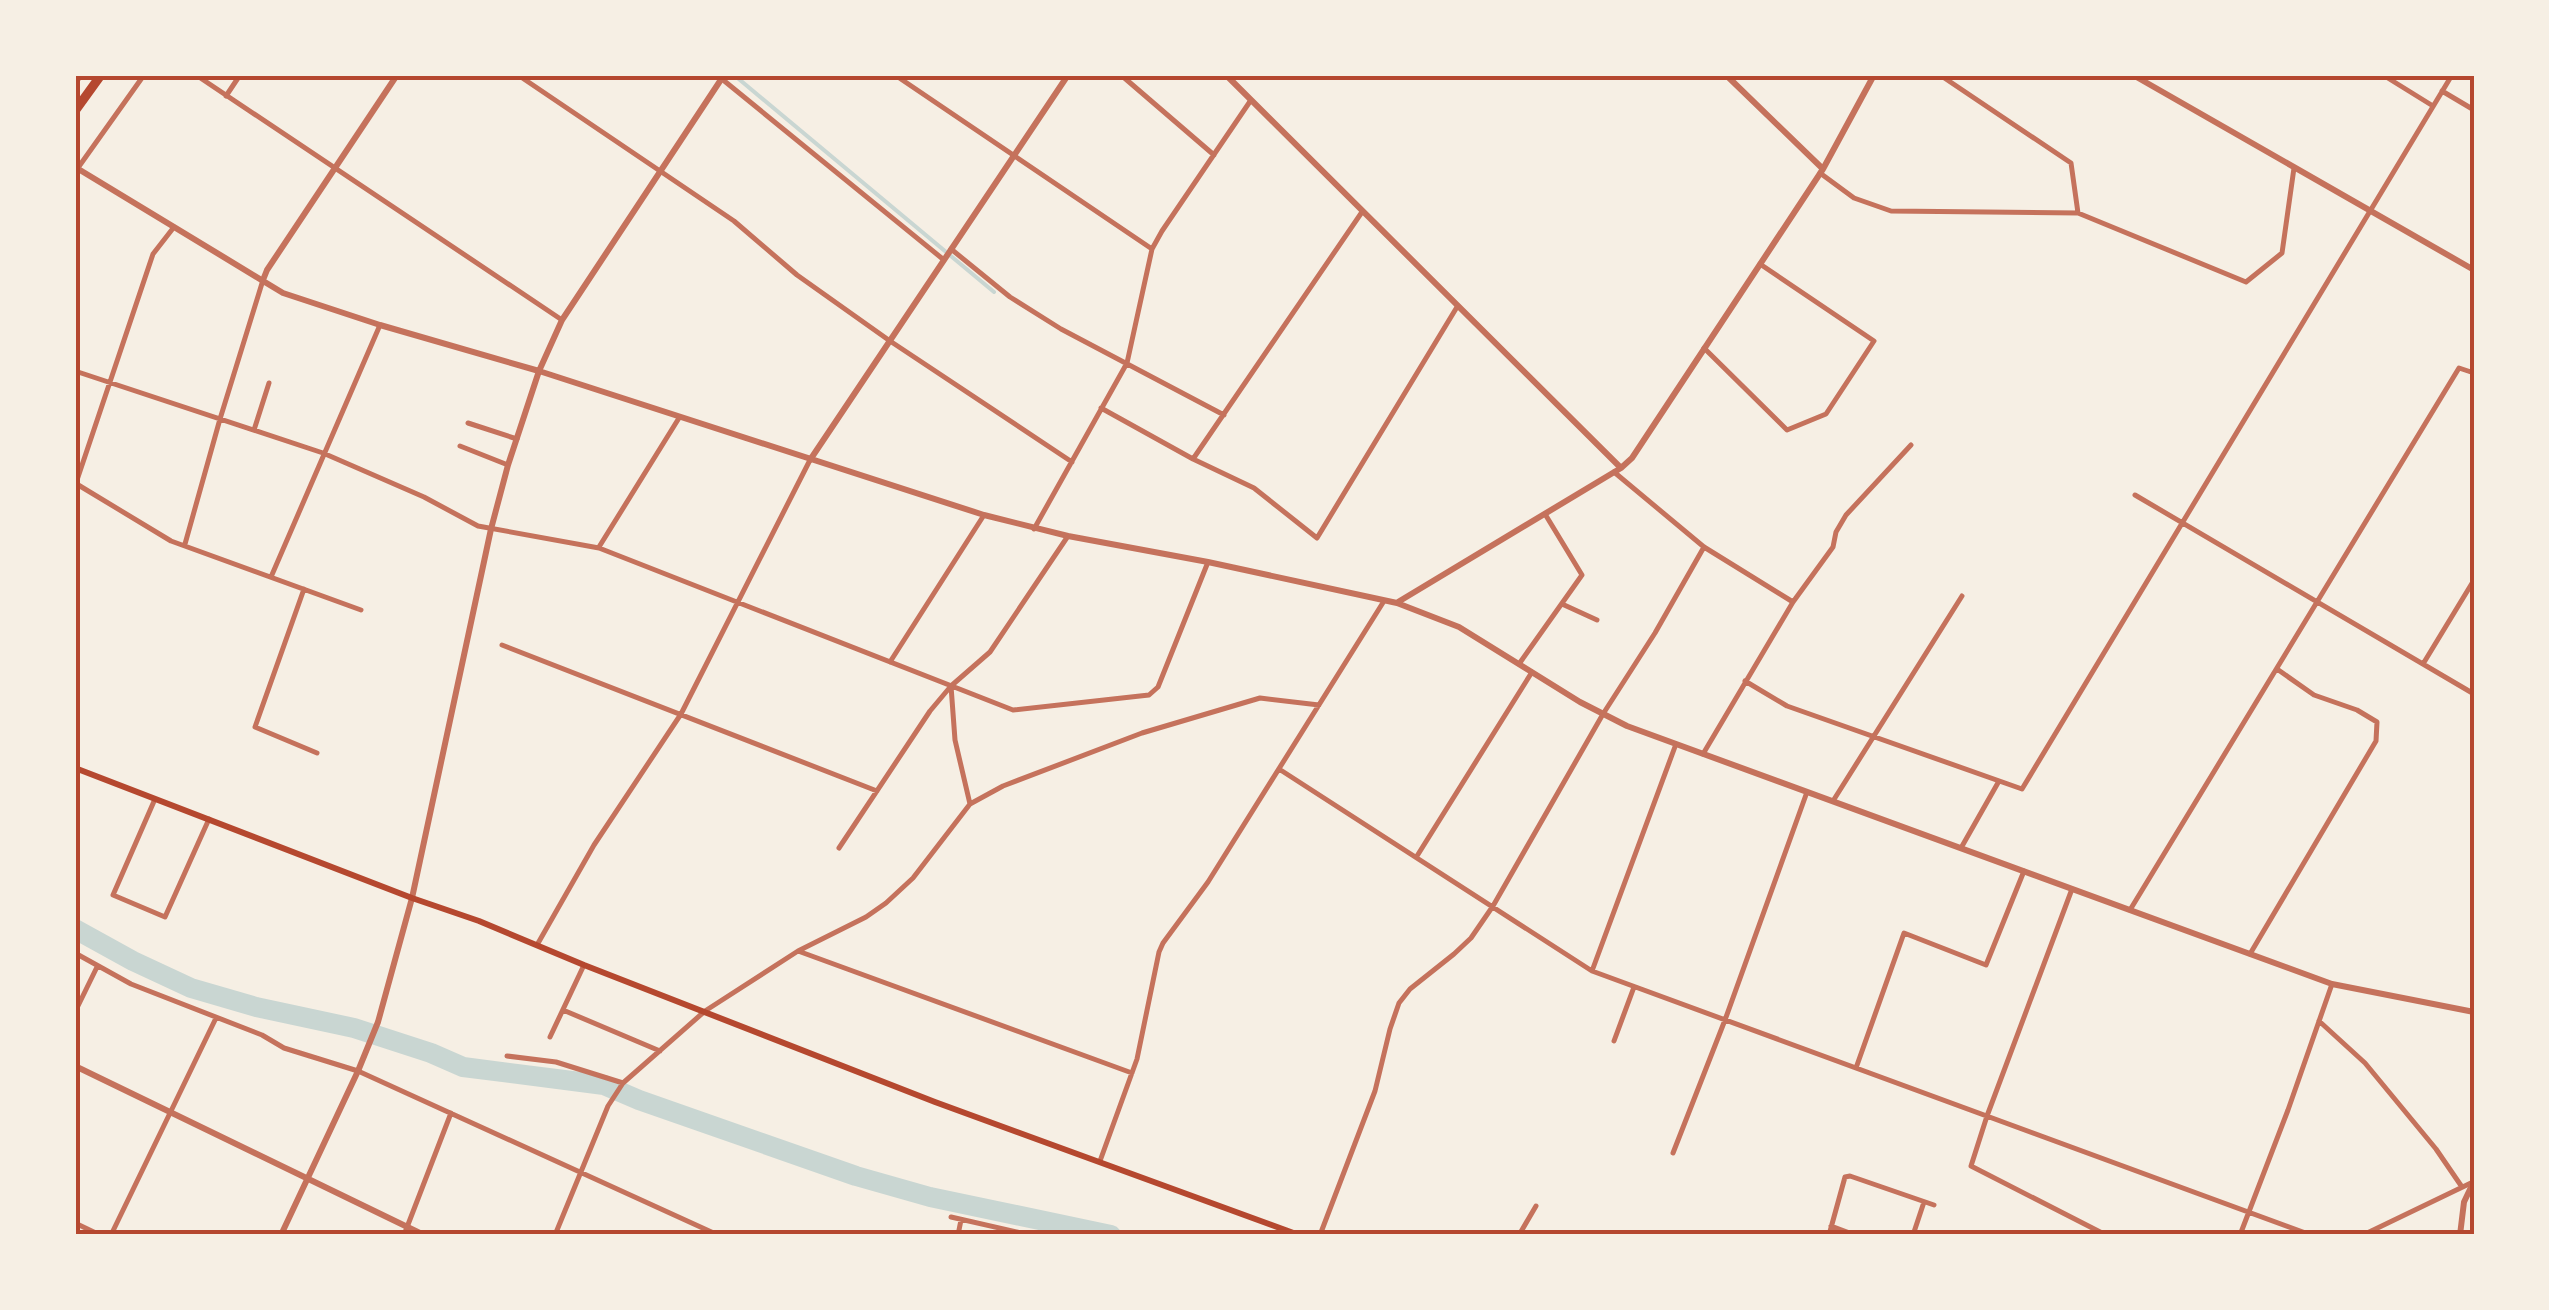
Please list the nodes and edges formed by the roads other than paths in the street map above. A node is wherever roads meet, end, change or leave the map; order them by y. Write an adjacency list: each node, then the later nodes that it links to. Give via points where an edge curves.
1 (101, 75): 23 (highway)
2 (144, 75): 28 (street)
3 (196, 75): 19 (street)
4 (240, 75): 19 (street)
5 (397, 75): 27 (street)
6 (518, 75): 29 (street)
7 (895, 75): 24 (street)
8 (1068, 75): 24 (street)
9 (1120, 75): 25 (street)
10 (1226, 75): 20 (street)
11 (1726, 75): 30 (street)
12 (1874, 75): 30 (street)
13 (1940, 75): 33 (street, via 2072,162)
14 (2133, 75): 26 (street)
15 (2384, 75): 21 (street)
16 (2452, 75): 18 (street)
17 (721, 76): 29 (street); 37 (street)
18 (2442, 91): 21 (street); 22 (street)
19 (226, 96): 27 (street)
20 (1251, 100): 25 (street); 32 (street)
21 (2433, 106): 31 (street)
22 (2474, 110)
23 (75, 111)
24 (1014, 155): 35 (street); 36 (street)
25 (1214, 155): 36 (street)
26 (2294, 165): 31 (street); 33 (street, via 2282,253 2246,282)
27 (334, 168): 40 (street); 42 (street)
28 (76, 169): 34 (street)
29 (660, 171): 42 (street); 44 (street)
30 (1821, 171): 33 (street, via 1854,198 1891,212); 38 (street)
31 (2369, 210): 39 (street); 71 (street)
32 (1362, 212): 41 (street); 53 (street)
33 (2078, 213)
34 (174, 227): 40 (street); 50 (street, via 153,254)
35 (951, 250): 37 (street); 46 (street, via 1010,297)
36 (1152, 250): 46 (street)
37 (944, 260): 44 (street)
38 (1760, 264): 45 (street); 45 (street, via 1874,341 1826,414 1787,430)
39 (2474, 270)
40 (263, 280): 43 (street); 54 (street)
41 (1458, 308): 62 (street, via 1317,538 1254,488); 66 (street)
42 (562, 320): 48 (street)
43 (380, 325): 48 (street); 61 (street)
44 (890, 341): 63 (street); 64 (street)
45 (1704, 348): 66 (street)
46 (1126, 362): 52 (street); 53 (street)
47 (75, 371): 50 (street)
48 (538, 371): 55 (street); 58 (street)
49 (2474, 373): 87 (street, via 2459,368)
50 (109, 382): 54 (street); 67 (street)
51 (270, 383): 57 (street)
52 (1101, 408): 62 (street); 64 (street)
53 (1224, 414): 62 (street)
54 (220, 418): 57 (street); 75 (street)
55 (679, 418): 63 (street); 77 (street)
56 (468, 424): 58 (street)
57 (254, 430): 61 (street)
58 (517, 439): 65 (street)
59 (1911, 445): 86 (street, via 1846,515 1834,547)
60 (460, 446): 65 (street)
61 (323, 453): 72 (street); 79 (street)
62 (1194, 459)
63 (810, 460): 70 (street); 83 (street)
64 (1072, 462): 73 (street)
65 (508, 465): 72 (street)
66 (1618, 470): 69 (street); 76 (street)
67 (75, 483): 75 (street)
68 (2136, 495): 71 (street)
69 (1545, 514): 85 (street); 88 (street, via 1582,575)
70 (984, 515): 73 (street); 92 (street)
71 (2181, 523): 87 (street); 109 (street, via 2022,788)
72 (492, 529): 77 (street); 121 (street)
73 (1034, 529): 74 (street)
74 (1068, 536): 78 (street); 98 (street, via 990,652)
75 (184, 544): 79 (street)
76 (1704, 547): 86 (street); 102 (street)
77 (599, 548): 83 (street)
78 (1208, 562): 84 (street); 98 (street, via 1149,695 1013,710)
79 (270, 577): 81 (street)
80 (2474, 580): 94 (street)
81 (304, 590): 89 (street); 105 (street, via 256,727)
82 (1962, 596): 103 (street)
83 (737, 600): 92 (street); 101 (street)
84 (1384, 601): 85 (street); 100 (street)
85 (1397, 602): 93 (street, via 1460,627)
86 (1794, 602): 97 (street)
87 (2318, 603): 94 (street); 95 (street)
88 (1562, 604): 90 (street); 93 (street)
89 (361, 610)
90 (1597, 620)
91 (502, 645): 101 (street)
92 (890, 662): 98 (street)
93 (1519, 664): 96 (street)
94 (2423, 664): 99 (street)
95 (2277, 669): 123 (street); 127 (street, via 2314,695 2369,716 2378,728)
96 (1532, 672): 102 (street); 118 (street)
97 (1745, 681): 103 (street, via 1788,706); 106 (street)
98 (951, 686): 110 (street); 114 (street)
99 (2474, 694)
100 (1319, 705): 107 (street); 114 (street, via 1260,698 1142,732)
101 (682, 714): 110 (street); 124 (street)
102 (1603, 714): 104 (street); 122 (street)
103 (1872, 736): 109 (street); 113 (street)
104 (1676, 744): 106 (street); 130 (street)
105 (317, 753)
106 (1702, 754): 111 (street)
107 (1279, 769): 118 (street); 147 (street, via 1159,952)
108 (76, 770): 112 (main road)
109 (1999, 781): 117 (street)
110 (877, 791): 116 (street)
111 (1807, 792): 113 (street); 138 (street)
112 (155, 798): 115 (main road); 115 (street, via 113,894 165,917)
113 (1833, 802): 117 (street)
114 (970, 804): 125 (street, via 914,878 886,903)
115 (209, 819): 121 (main road)
116 (839, 848)
117 (1961, 848): 119 (street)
118 (1416, 857): 122 (street)
119 (2024, 871): 120 (street); 145 (street, via 1986,965 1904,933)
120 (2072, 889): 123 (street); 151 (street)
121 (412, 898): 124 (main road); 146 (street)
122 (1493, 906): 130 (street); 177 (street, via 1470,938 1400,1003 1376,1091)
123 (2130, 910): 127 (street)
124 (536, 946): 128 (main road)
125 (798, 951): 135 (street); 147 (street)
126 (75, 953): 129 (street)
127 (2250, 954): 131 (street)
128 (584, 966): 133 (street); 135 (main road)
129 (97, 967): 134 (street); 137 (street)
130 (1592, 971): 132 (street)
131 (2332, 984): 136 (street); 139 (street)
132 (1634, 987): 138 (street); 141 (street)
133 (563, 1010): 140 (street); 142 (street)
134 (75, 1012)
135 (705, 1012): 142 (street); 153 (main road)
136 (2474, 1012)
137 (216, 1018): 146 (street); 149 (street)
138 (1724, 1020): 145 (street); 152 (street)
139 (2318, 1020): 157 (street, via 2365,1063); 161 (street)
140 (550, 1037)
141 (1614, 1040)
142 (660, 1051): 148 (street)
143 (506, 1056): 148 (street, via 556,1062)
144 (75, 1066): 149 (street)
145 (1856, 1068): 151 (street)
146 (358, 1070): 150 (street); 155 (street)
147 (1132, 1073): 153 (street)
148 (623, 1083): 154 (street)
149 (170, 1112): 155 (street); 169 (street)
150 (451, 1112): 154 (street); 166 (street)
151 (1987, 1116): 161 (street); 182 (street, via 1971,1166)
152 (1673, 1153)
153 (1100, 1162): 176 (main road)
154 (580, 1173): 167 (street); 172 (street)
155 (308, 1178): 166 (street); 170 (street)
156 (2474, 1181): 157 (street); 186 (street)
157 (2462, 1187): 185 (street)
158 (1924, 1202): 160 (street); 165 (street, via 1845,1177); 181 (street)
159 (1536, 1206): 178 (street)
160 (1934, 1206)
161 (2248, 1212): 183 (street); 184 (street)
162 (951, 1217): 163 (street)
163 (961, 1220): 174 (street); 175 (street)
164 (75, 1223): 168 (street)
165 (1831, 1226): 179 (street); 180 (street)
166 (405, 1232): 171 (street)
167 (707, 1233): 173 (street)
168 (100, 1235)
169 (111, 1235)
170 (282, 1235)
171 (424, 1235)
172 (555, 1235)
173 (718, 1235)
174 (958, 1235)
175 (1030, 1235)
176 (1299, 1235)
177 (1320, 1235)
178 (1519, 1235)
179 (1828, 1235)
180 (1855, 1235)
181 (1914, 1235)
182 (2106, 1235)
183 (2240, 1235)
184 (2311, 1235)
185 (2363, 1235)
186 (2460, 1235)

